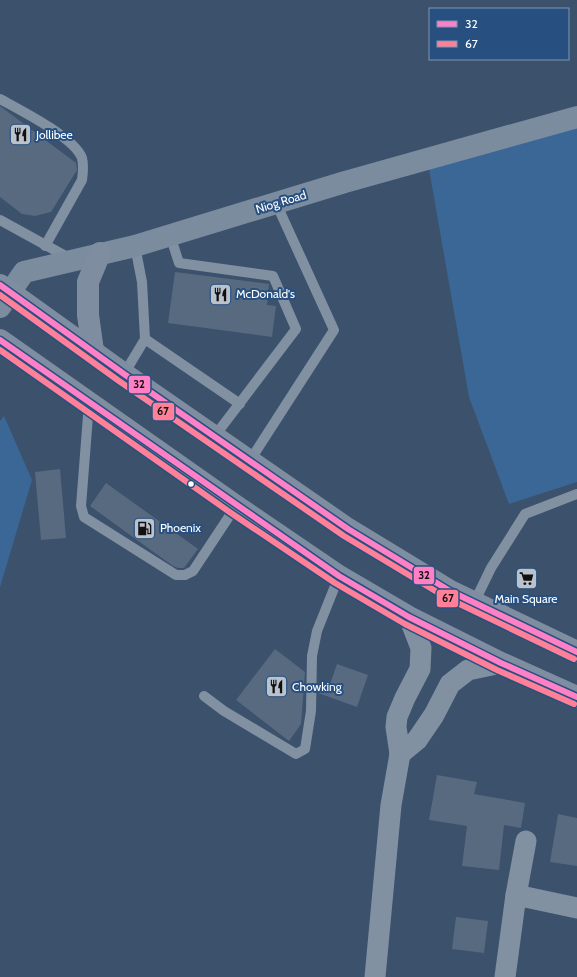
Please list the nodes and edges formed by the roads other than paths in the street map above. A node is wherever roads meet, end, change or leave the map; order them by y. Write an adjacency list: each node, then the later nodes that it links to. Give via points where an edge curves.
1 (0, 99): 6 (lane, via 69,141 82,158 82,180)
2 (577, 117): 3 (street, Niog Road)
3 (276, 203): 5 (street, Niog Road); 18 (lane, via 334,330)
4 (0, 220): 6 (lane)
5 (170, 236): 7 (street, Niog Road); 16 (lane, via 179,263 273,276 296,329)
6 (45, 246): 9 (lane)
7 (135, 246): 8 (street, Niog Road); 11 (lane, via 142,282)
8 (100, 253): 9 (street, Niog Road); 13 (main road, via 88,282 88,315)
9 (72, 260): 10 (street, Niog Road, via 24,272)
10 (3, 294): 13 (main road)
11 (145, 339): 14 (lane); 16 (lane)
12 (0, 340): 15 (main road)
13 (93, 351): 14 (main road)
14 (124, 374): 17 (main road)
15 (89, 403): 20 (main road); 20 (lane, via 82,506 84,516 176,575 185,575 193,570)
16 (240, 404): 17 (lane)
17 (214, 437): 18 (main road)
18 (249, 462): 22 (main road, via 348,529)
19 (577, 494): 22 (lane, via 525,514 491,568)
20 (236, 506): 21 (main road)
21 (339, 576): 23 (main road); 26 (lane, via 317,631 312,656 311,711 306,749 296,754 224,711)
22 (474, 603): 24 (main road)
23 (409, 617): 25 (main road); 28 (street, via 421,648 420,669 397,717)
24 (577, 652)
25 (501, 663): 27 (main road); 28 (street, via 468,670 450,684 434,715 416,740)
26 (204, 696)
27 (577, 697)
28 (400, 754): 32 (street, via 391,805)
29 (526, 841): 30 (street)
30 (516, 895): 31 (street); 33 (street)
31 (577, 908)
32 (375, 977)
33 (505, 977)

